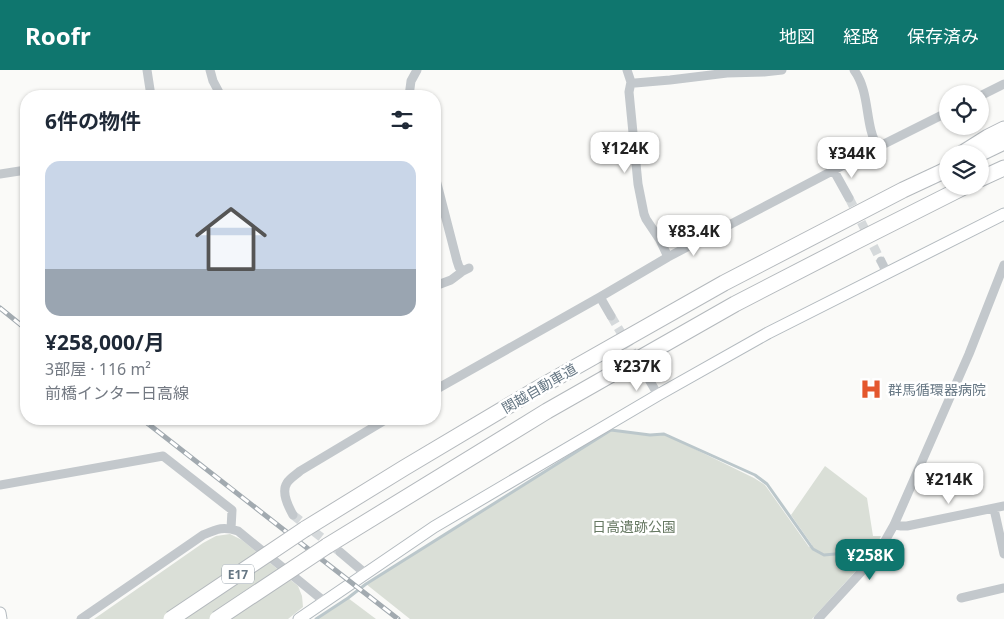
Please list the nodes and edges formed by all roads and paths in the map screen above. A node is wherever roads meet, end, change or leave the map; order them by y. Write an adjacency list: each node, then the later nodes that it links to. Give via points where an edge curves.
1 (147, 70): 9 (street)
2 (210, 70): 10 (street)
3 (418, 70): 11 (street)
4 (627, 70): 7 (street)
5 (782, 70): 7 (street)
6 (854, 70): 17 (street, via 866,98)
7 (631, 82): 31 (street, via 629,92 642,206)
8 (1004, 84): 12 (street)
9 (150, 90)
10 (218, 90)
11 (410, 90)
12 (989, 92)
13 (939, 116): 17 (street)
14 (1004, 129): 16 (highway)
15 (1004, 142): 18 (highway)
16 (975, 145)
17 (878, 147): 21 (street)
18 (989, 149)
19 (939, 168): 26 (highway)
20 (1004, 168): 25 (highway)
21 (834, 170): 29 (street); 31 (street)
22 (20, 171): 24 (street)
23 (939, 173): 26 (highway, 関越自動車道 / E17)
24 (0, 174)
25 (989, 175)
26 (903, 190): 57 (highway, 関越自動車道 / E17, bridge, via 724,283 535,390 305,529)
27 (948, 195): 48 (highway, 関越自動車道 / E17, via 718,314 547,411)
28 (441, 198): 35 (street, via 459,266 466,269)
29 (848, 198)
30 (1004, 214): 34 (street)
31 (668, 257): 36 (street)
32 (881, 261): 34 (street)
33 (1004, 265): 46 (street)
34 (887, 273): 40 (street, via 768,333)
35 (441, 284)
36 (600, 297): 37 (street); 39 (street)
37 (611, 316)
38 (647, 376): 40 (street)
39 (441, 387)
40 (658, 395): 50 (street, via 434,527)
41 (377, 425): 45 (street, via 288,481 285,496)
42 (0, 485): 47 (street, via 163,456 232,510)
43 (1004, 506): 44 (street)
44 (994, 508): 46 (street, via 907,526); 49 (street)
45 (293, 515)
46 (894, 525): 60 (street, via 874,558)
47 (230, 529): 53 (street, via 238,531); 56 (street, via 216,529 203,535)
48 (334, 549): 50 (street); 58 (highway, 関越自動車道 / E17, bridge)
49 (1004, 554)
50 (366, 574): 53 (street)
51 (1004, 588): 52 (street)
52 (961, 598)
53 (325, 602): 59 (street)
54 (0, 613): 55 (street)
55 (1, 619)
56 (81, 619)
57 (171, 619)
58 (217, 619)
59 (299, 619)
60 (818, 619)

